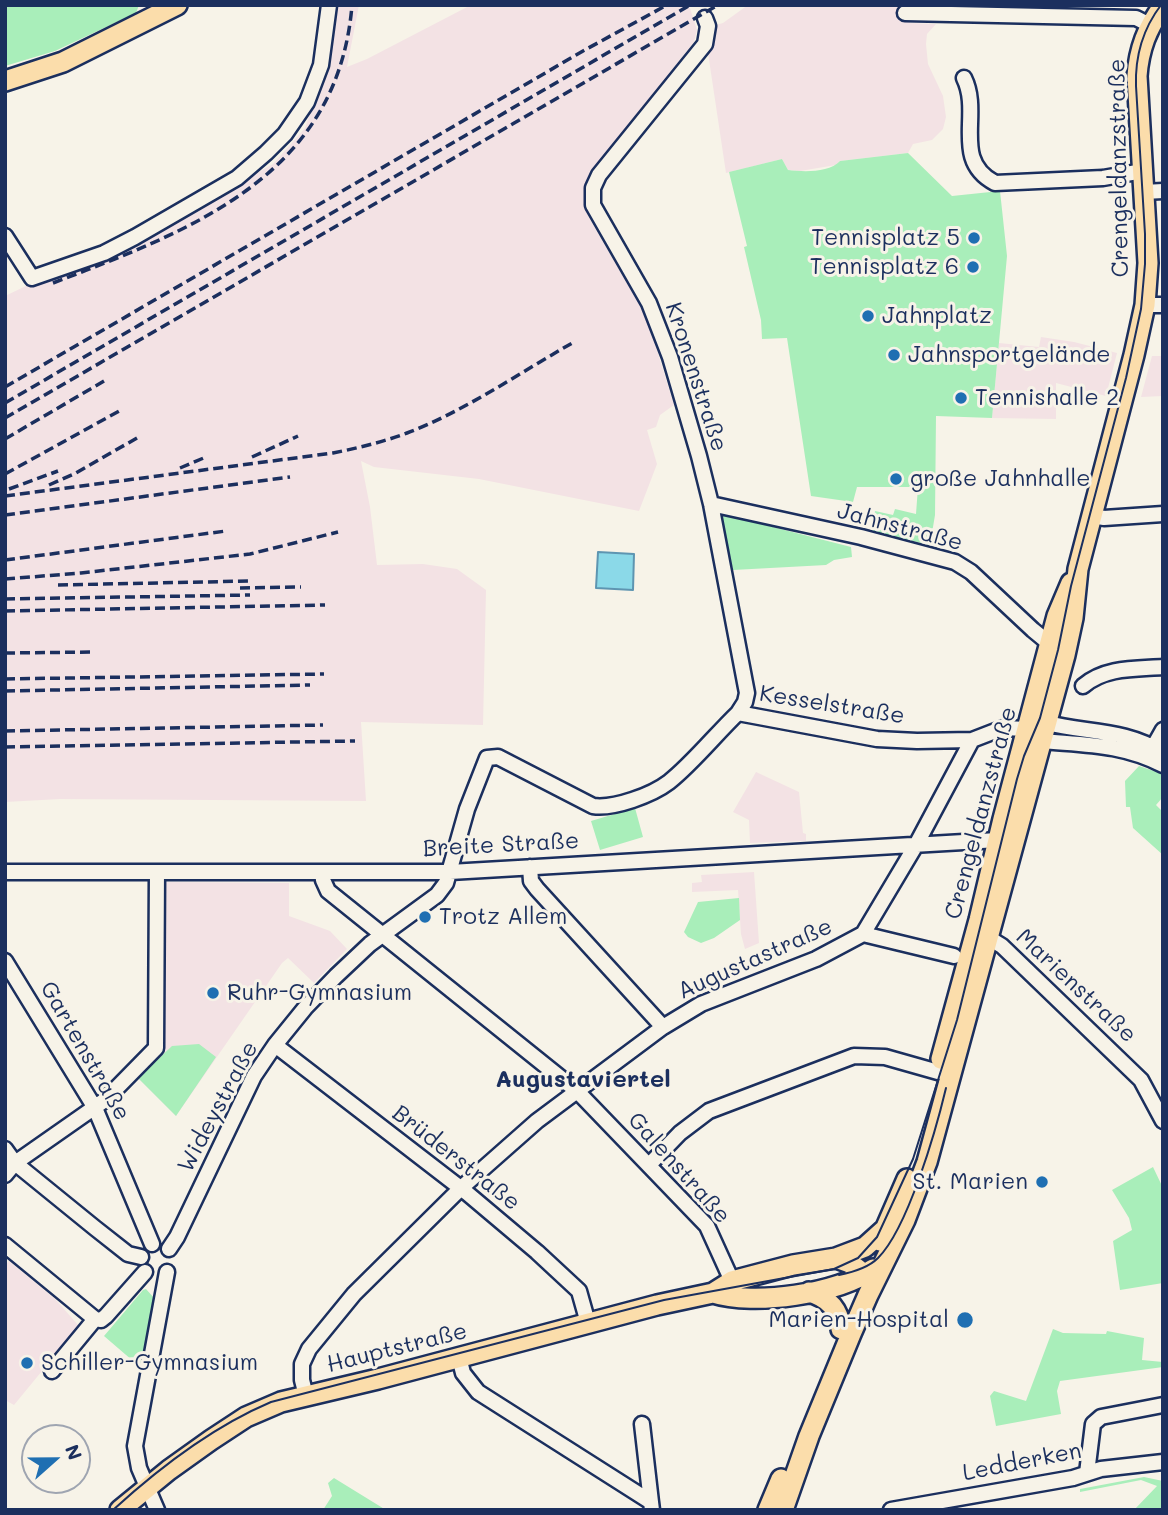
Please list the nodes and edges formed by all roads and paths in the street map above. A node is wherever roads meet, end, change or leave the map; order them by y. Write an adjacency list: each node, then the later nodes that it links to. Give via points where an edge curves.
1 (177, 5): 8 (main road, via 63,62)
2 (330, 5): 11 (street, via 321,65 307,102 285,134 237,178 104,253 33,278)
3 (1163, 6): 6 (main road, Crengeldanzstraße)
4 (905, 13): 6 (street, via 1136,19)
5 (705, 18): 13 (street, Kronenstraße, via 705,44 599,175 593,205 656,317)
6 (1150, 26): 9 (main road, Crengeldanzstraße, via 1137,76)
7 (964, 78): 9 (street, via 970,90 971,153 983,177 995,183)
8 (5, 81)
9 (1143, 172): 10 (main road, Crengeldanzstraße)
10 (1153, 191): 12 (main road, Crengeldanzstraße, via 1148,263)
11 (5, 236)
12 (1154, 305): 15 (main road, Crengeldanzstraße, via 1134,355)
13 (710, 504): 16 (street, Jahnstraße, via 955,562); 19 (street, Kronenstraße, via 747,693)
14 (1163, 514): 15 (street)
15 (1092, 516): 16 (main road, Crengeldanzstraße, via 1078,569 1057,616)
16 (1058, 649): 20 (main road, Crengeldanzstraße)
17 (1163, 667): 18 (street, via 1105,672)
18 (1083, 686)
19 (738, 713): 22 (street, Kesselstraße, via 877,739); 24 (street, Kesselstraße, via 668,783 606,808 593,806 498,757 491,756)
20 (1039, 731): 22 (street, via 1003,729); 23 (street); 26 (main road, Crengeldanzstraße); 27 (main road, Crengeldanzstraße)
21 (1162, 732): 23 (street)
22 (972, 740): 28 (street, Augustastraße)
23 (1154, 752): 25 (street)
24 (483, 765): 32 (street, Wideystraße)
25 (1163, 765)
26 (1020, 826): 27 (main road); 37 (main road, Crengeldanzstraße)
27 (998, 840): 28 (street, Breite Straße); 34 (main road, Crengeldanzstraße)
28 (916, 845): 29 (street, Breite Straße); 35 (street, Augustastraße)
29 (530, 867): 32 (street, Breite Straße); 40 (street, via 537,889)
30 (5, 872): 31 (street, Breite Straße)
31 (157, 872): 33 (street, Breite Straße); 44 (street, via 157,1042 152,1054)
32 (450, 872): 33 (street, Breite Straße); 36 (street, Wideystraße, via 437,895)
33 (322, 873): 36 (street, Galenstraße, via 328,891)
34 (979, 920): 37 (street, Marienstraße); 42 (main road, Crengeldanzstraße)
35 (863, 934): 38 (street); 40 (street, Augustastraße, via 816,959 705,1003)
36 (383, 936): 41 (street, Wideystraße, via 335,976); 43 (street, Galenstraße)
37 (989, 938): 42 (main road, Crengeldanzstraße); 45 (street, Marienstraße, via 1141,1080)
38 (954, 956)
39 (5, 961): 44 (street, Gartenstraße)
40 (663, 1027): 43 (street, Augustastraße)
41 (275, 1045): 50 (street, Brüderstraße); 54 (street, Wideystraße, via 254,1076)
42 (944, 1072): 48 (street, via 885,1057 854,1056 709,1111); 51 (main road, Crengeldanzstraße)
43 (577, 1091): 48 (street, Galenstraße); 50 (street, Augustastraße)
44 (95, 1108): 47 (street); 52 (street, Gartenstraße)
45 (1161, 1115)
46 (5, 1149): 47 (street)
47 (15, 1163): 49 (street); 55 (street, via 128,1254)
48 (649, 1165): 59 (street, Galenstraße, via 707,1226)
49 (5, 1175)
50 (460, 1189): 64 (street, Brüderstraße, via 579,1291); 68 (street, Augustastraße, via 354,1294 309,1349 302,1364)
51 (891, 1228): 56 (main road, Hauptstraße, via 866,1247); 60 (main road, Crengeldanzstraße); 60 (main road, Crengeldanzstraße, via 883,1262)
52 (152, 1244): 54 (street); 55 (street)
53 (5, 1245): 63 (street)
54 (169, 1250): 58 (street, via 172,1263)
55 (141, 1257): 57 (street)
56 (836, 1258): 59 (main road, Hauptstraße); 60 (main road, via 850,1263)
57 (145, 1272): 58 (street, via 158,1276); 63 (street, via 106,1316)
58 (167, 1272): 73 (street, via 136,1433 137,1461)
59 (732, 1281): 62 (main road, Hauptstraße)
60 (866, 1285): 61 (main road, Hauptstraße); 65 (main road); 75 (main road)
61 (809, 1292): 62 (main road, Hauptstraße, via 739,1300); 65 (main road, via 834,1307)
62 (713, 1293): 64 (main road, Hauptstraße)
63 (95, 1319): 67 (street)
64 (588, 1323): 66 (main road, Hauptstraße)
65 (841, 1329): 75 (main road)
66 (459, 1357): 68 (main road, Hauptstraße); 74 (street, via 463,1373 478,1392)
67 (52, 1371)
68 (306, 1396): 73 (main road, Hauptstraße, via 247,1418)
69 (1163, 1405): 72 (street, via 1101,1417 1093,1424)
70 (642, 1424): 74 (street)
71 (1163, 1462): 72 (street, Ledderken)
72 (1087, 1473): 78 (street, Ledderken)
73 (146, 1487): 76 (main road, Hauptstraße); 77 (street)
74 (652, 1506)
75 (779, 1509)
76 (120, 1510)
77 (157, 1510)
78 (891, 1510)

